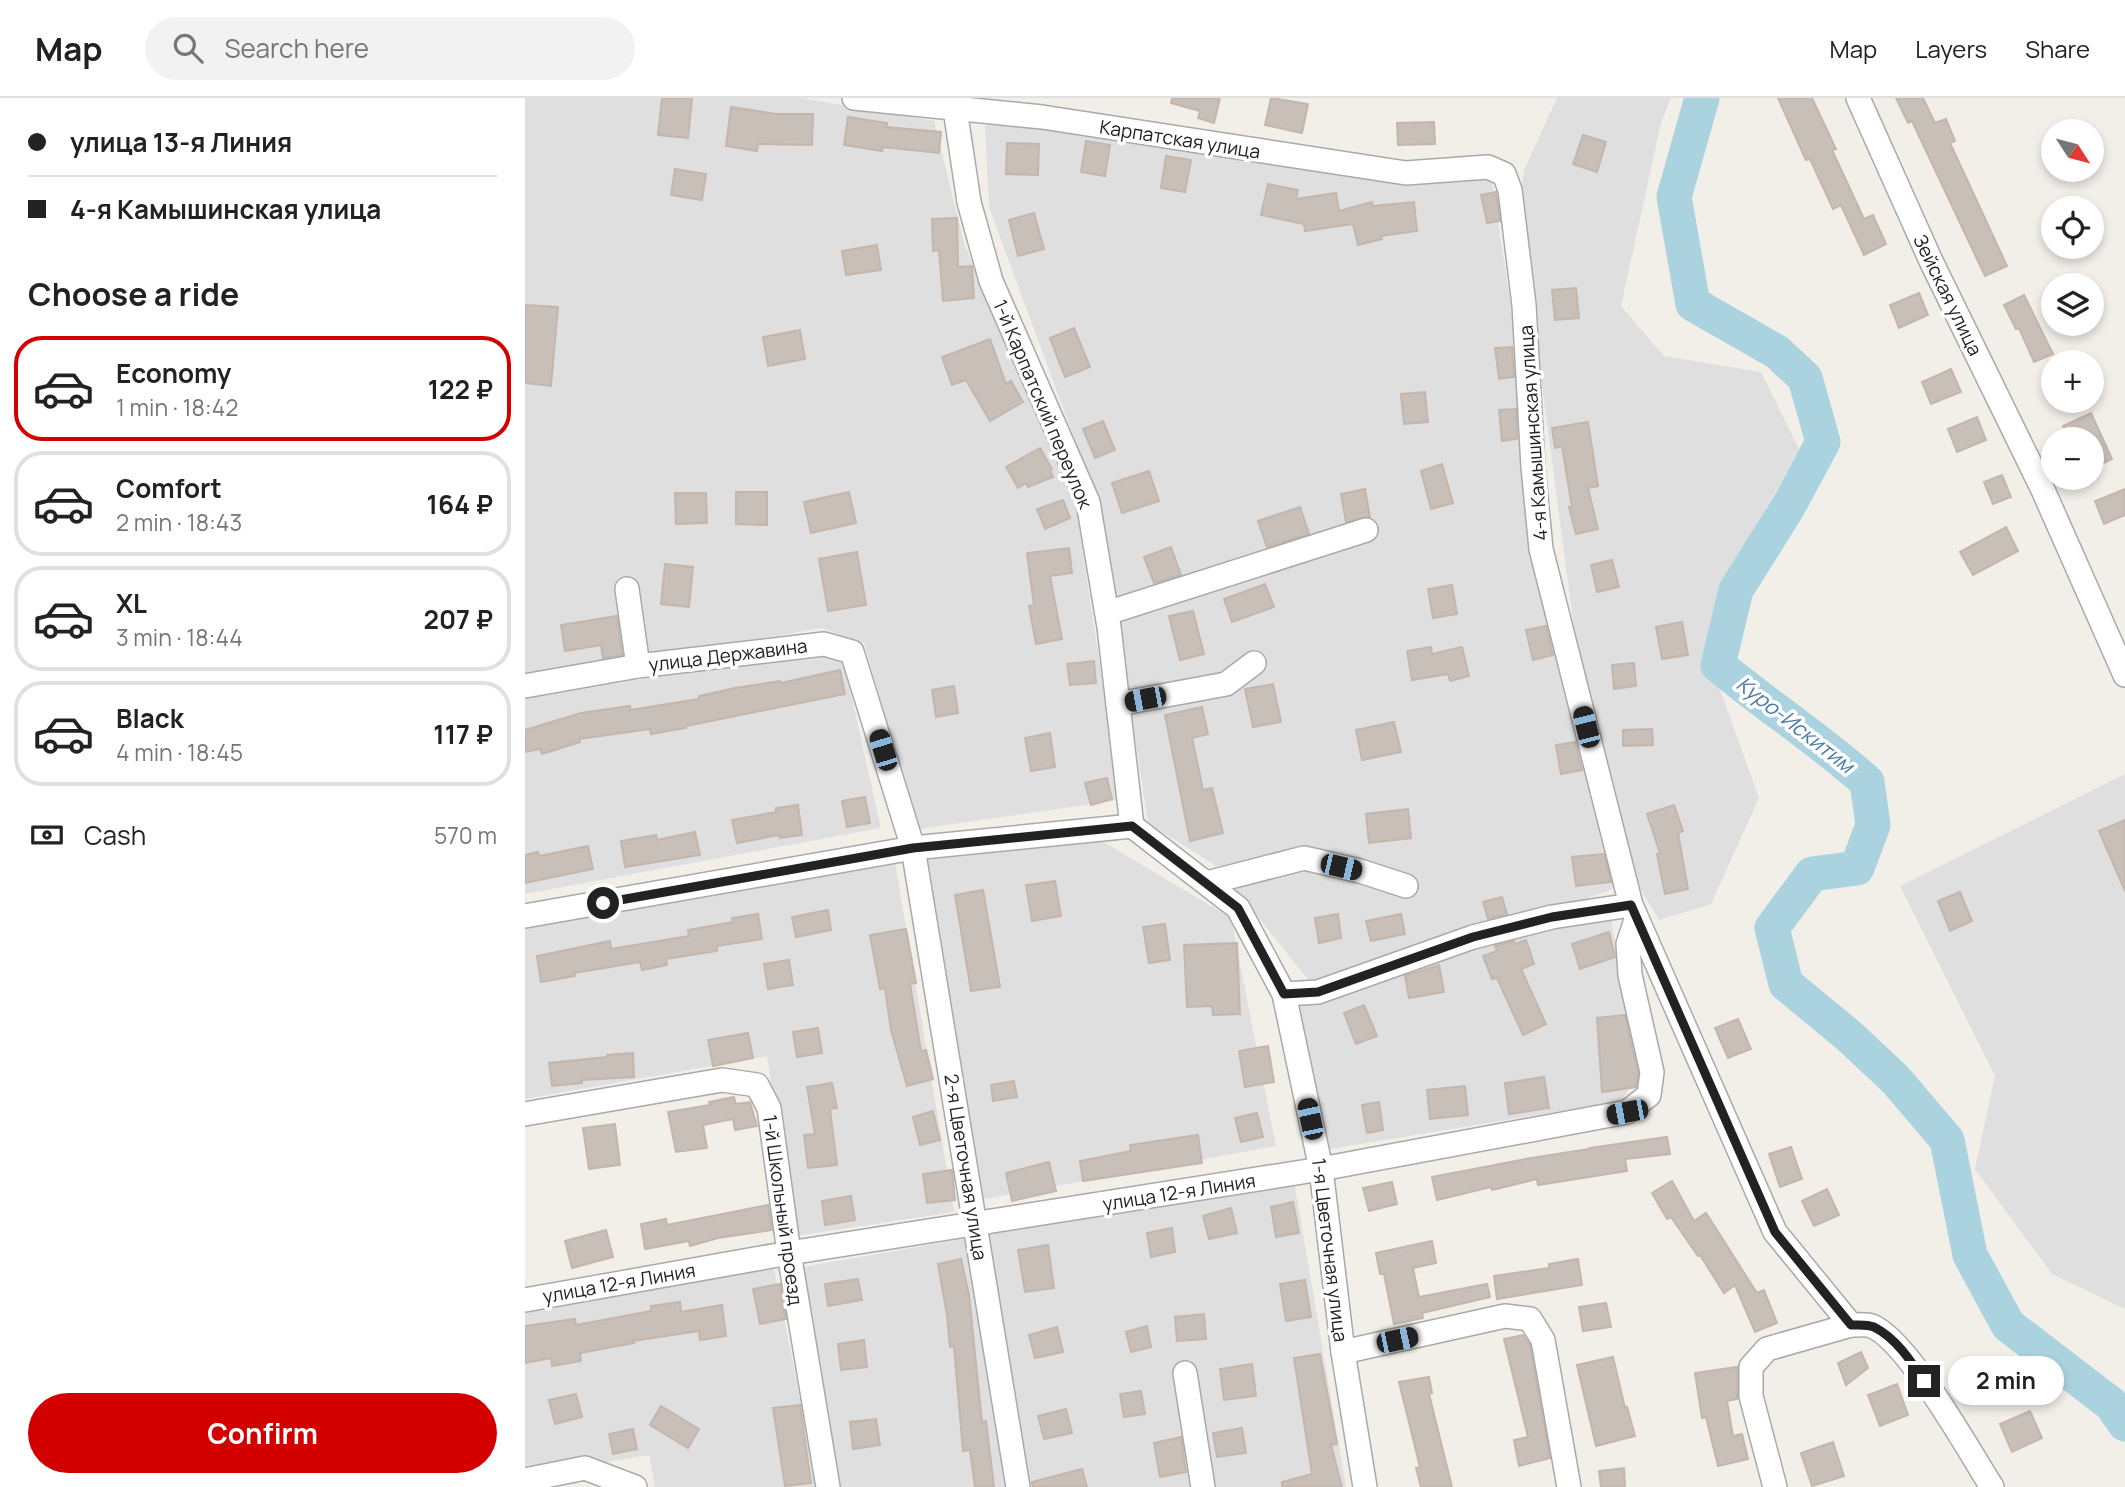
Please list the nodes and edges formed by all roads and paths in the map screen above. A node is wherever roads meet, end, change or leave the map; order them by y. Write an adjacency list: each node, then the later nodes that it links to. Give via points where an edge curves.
1 (854, 98): 3 (street, Карпатская улица)
2 (1858, 98): 10 (street, Зейская улица)
3 (955, 109): 4 (street, Карпатская улица, via 1042,117 1406,173 1487,167); 7 (street, 1-й Карпатский переулок, via 969,202 991,281 1088,502)
4 (1504, 174): 17 (street, 4-я Камышинская улица, via 1510,190 1524,305 1541,549)
5 (1366, 530): 7 (street)
6 (627, 589): 9 (street)
7 (1107, 612): 12 (street, 1-й Карпатский переулок)
8 (1254, 663): 12 (street, via 1226,684)
9 (638, 666): 11 (street, улица Державина); 14 (street, улица Державина, via 824,644 852,652)
10 (2125, 675)
11 (525, 686)
12 (1118, 704): 13 (street, 1-й Карпатский переулок)
13 (1132, 826): 14 (street); 15 (street, 1-я Цветочная улица)
14 (913, 848): 18 (street); 22 (street, 2-я Цветочная улица)
15 (1207, 883): 16 (street, via 1304,858); 19 (street, 1-я Цветочная улица, via 1238,908)
16 (1406, 886)
17 (1634, 912): 19 (street, via 1552,917 1473,937 1318,992); 21 (street, улица 12-я Линия, via 1628,943 1630,975 1651,1072 1649,1095 1627,1112); 25 (street, 4-я Камышинская улица, via 1775,1232)
18 (525, 916)
19 (1284, 994): 21 (street, 1-я Цветочная улица)
20 (525, 1114): 23 (street, 1-й Школьный проезд, via 722,1080 757,1085 769,1108)
21 (1321, 1169): 22 (street, улица 12-я Линия); 26 (street, 1-я Цветочная улица)
22 (975, 1225): 23 (street, улица 12-я Линия); 31 (street, 2-я Цветочная улица)
23 (789, 1253): 24 (street, улица 12-я Линия); 30 (street, 1-й Школьный проезд)
24 (525, 1300)
25 (1851, 1325): 35 (street, via 1767,1349 1751,1367 1751,1396); 36 (street, via 1872,1325 1911,1360)
26 (1343, 1352): 33 (street, 1-я Цветочная улица); 34 (street, via 1505,1316 1530,1319 1543,1340)
27 (1185, 1373): 32 (street)
28 (525, 1480): 29 (street, via 585,1468)
29 (635, 1487)
30 (828, 1487)
31 (1018, 1487)
32 (1203, 1487)
33 (1365, 1487)
34 (1569, 1487)
35 (1775, 1487)
36 (1992, 1487)

